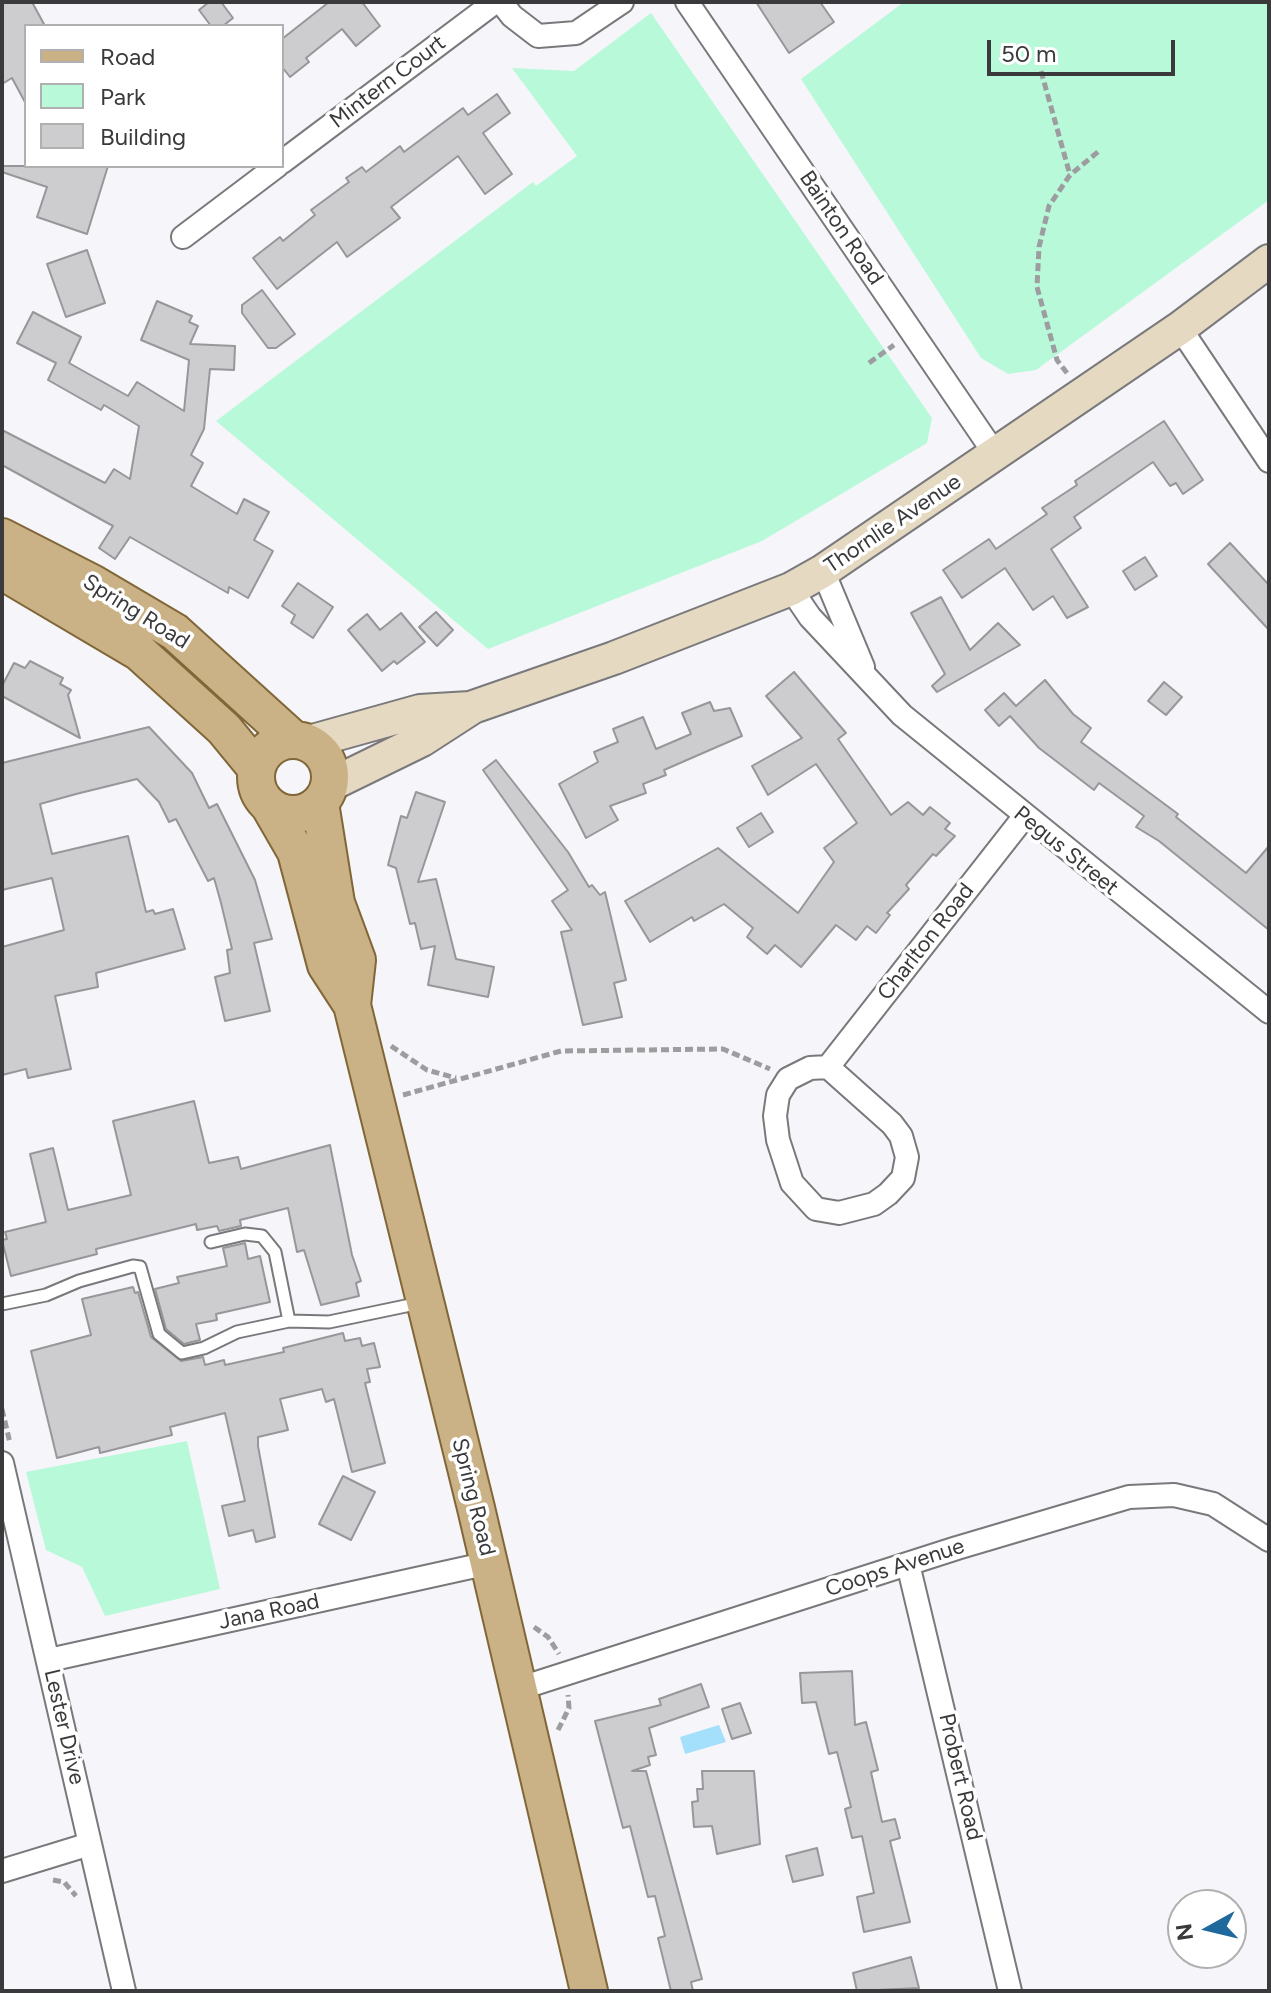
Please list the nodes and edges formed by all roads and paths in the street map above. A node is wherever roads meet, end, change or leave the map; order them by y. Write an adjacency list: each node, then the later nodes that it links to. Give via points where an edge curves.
1 (495, 2): 7 (street, Mintern Court)
2 (501, 2): 3 (street, via 538,36 576,33)
3 (622, 2)
4 (687, 2): 16 (street, Bainton Road)
5 (1041, 71): 9 (path)
6 (1099, 151): 9 (path)
7 (284, 160)
8 (274, 168): 10 (street)
9 (1070, 175): 15 (path, via 1046,214 1036,268 1048,331)
10 (183, 237)
11 (1269, 261): 12 (main road, Thornlie Avenue)
12 (1180, 328): 16 (main road, Thornlie Avenue); 17 (street)
13 (898, 343): 14 (path)
14 (869, 363)
15 (1069, 377)
16 (995, 454): 20 (main road, Thornlie Avenue)
17 (1269, 461)
18 (2, 537): 24 (main road, Spring Road, via 175,632)
19 (2, 571): 25 (main road, Spring Road, via 139,652 224,729)
20 (823, 571): 21 (main road, Thornlie Avenue); 22 (street, Pegus Street)
21 (791, 589): 22 (street, Pegus Street); 23 (main road, Thornlie Avenue)
22 (870, 683): 28 (street, Pegus Street)
23 (473, 707): 24 (main road, Thornlie Avenue, via 420,711); 26 (main road, Thornlie Avenue)
24 (301, 741): 25 (main road, via 269,748); 26 (main road, Spring Road, via 327,760)
25 (256, 768): 27 (main road, Spring Road, via 257,790)
26 (325, 794): 27 (main road, via 312,810 290,815); 29 (main road, Spring Road, via 336,903 357,960)
27 (270, 807): 29 (main road, Spring Road, via 296,852 326,965)
28 (1024, 817): 30 (street, Pegus Street); 32 (street, Charlton Road)
29 (352, 1005): 37 (main road, Spring Road)
30 (1269, 1012)
31 (390, 1045): 33 (path, via 427,1070)
32 (828, 1067): 34 (street); 34 (street, via 892,1124 906,1148 906,1169 896,1187 874,1204 851,1211 816,1209 786,1171 775,1116 778,1095)
33 (459, 1078): 34 (path, via 561,1051 723,1049); 35 (path)
34 (788, 1079)
35 (402, 1095)
36 (211, 1242): 39 (lane, via 262,1236 275,1252)
37 (425, 1302): 39 (lane, via 329,1322); 42 (main road, Spring Road)
38 (2, 1304): 39 (lane, via 133,1266 145,1275 159,1334 182,1353 237,1332)
39 (289, 1321)
40 (2, 1463): 44 (street, Lester Drive)
41 (1269, 1540): 43 (street, Coops Avenue, via 1213,1504 1150,1494 1104,1502)
42 (489, 1563): 44 (street, Jana Road); 45 (main road, Spring Road)
43 (908, 1564): 45 (street, Coops Avenue); 52 (street, Probert Road)
44 (49, 1660): 46 (street, Lester Drive)
45 (518, 1689): 51 (main road, Spring Road)
46 (90, 1844): 47 (street); 49 (street, Lester Drive)
47 (2, 1871)
48 (45, 1878): 49 (path, via 64,1882 79,1900)
49 (101, 1892): 50 (street, Lester Drive)
50 (124, 1991)
51 (589, 1991)
52 (1010, 1991)

